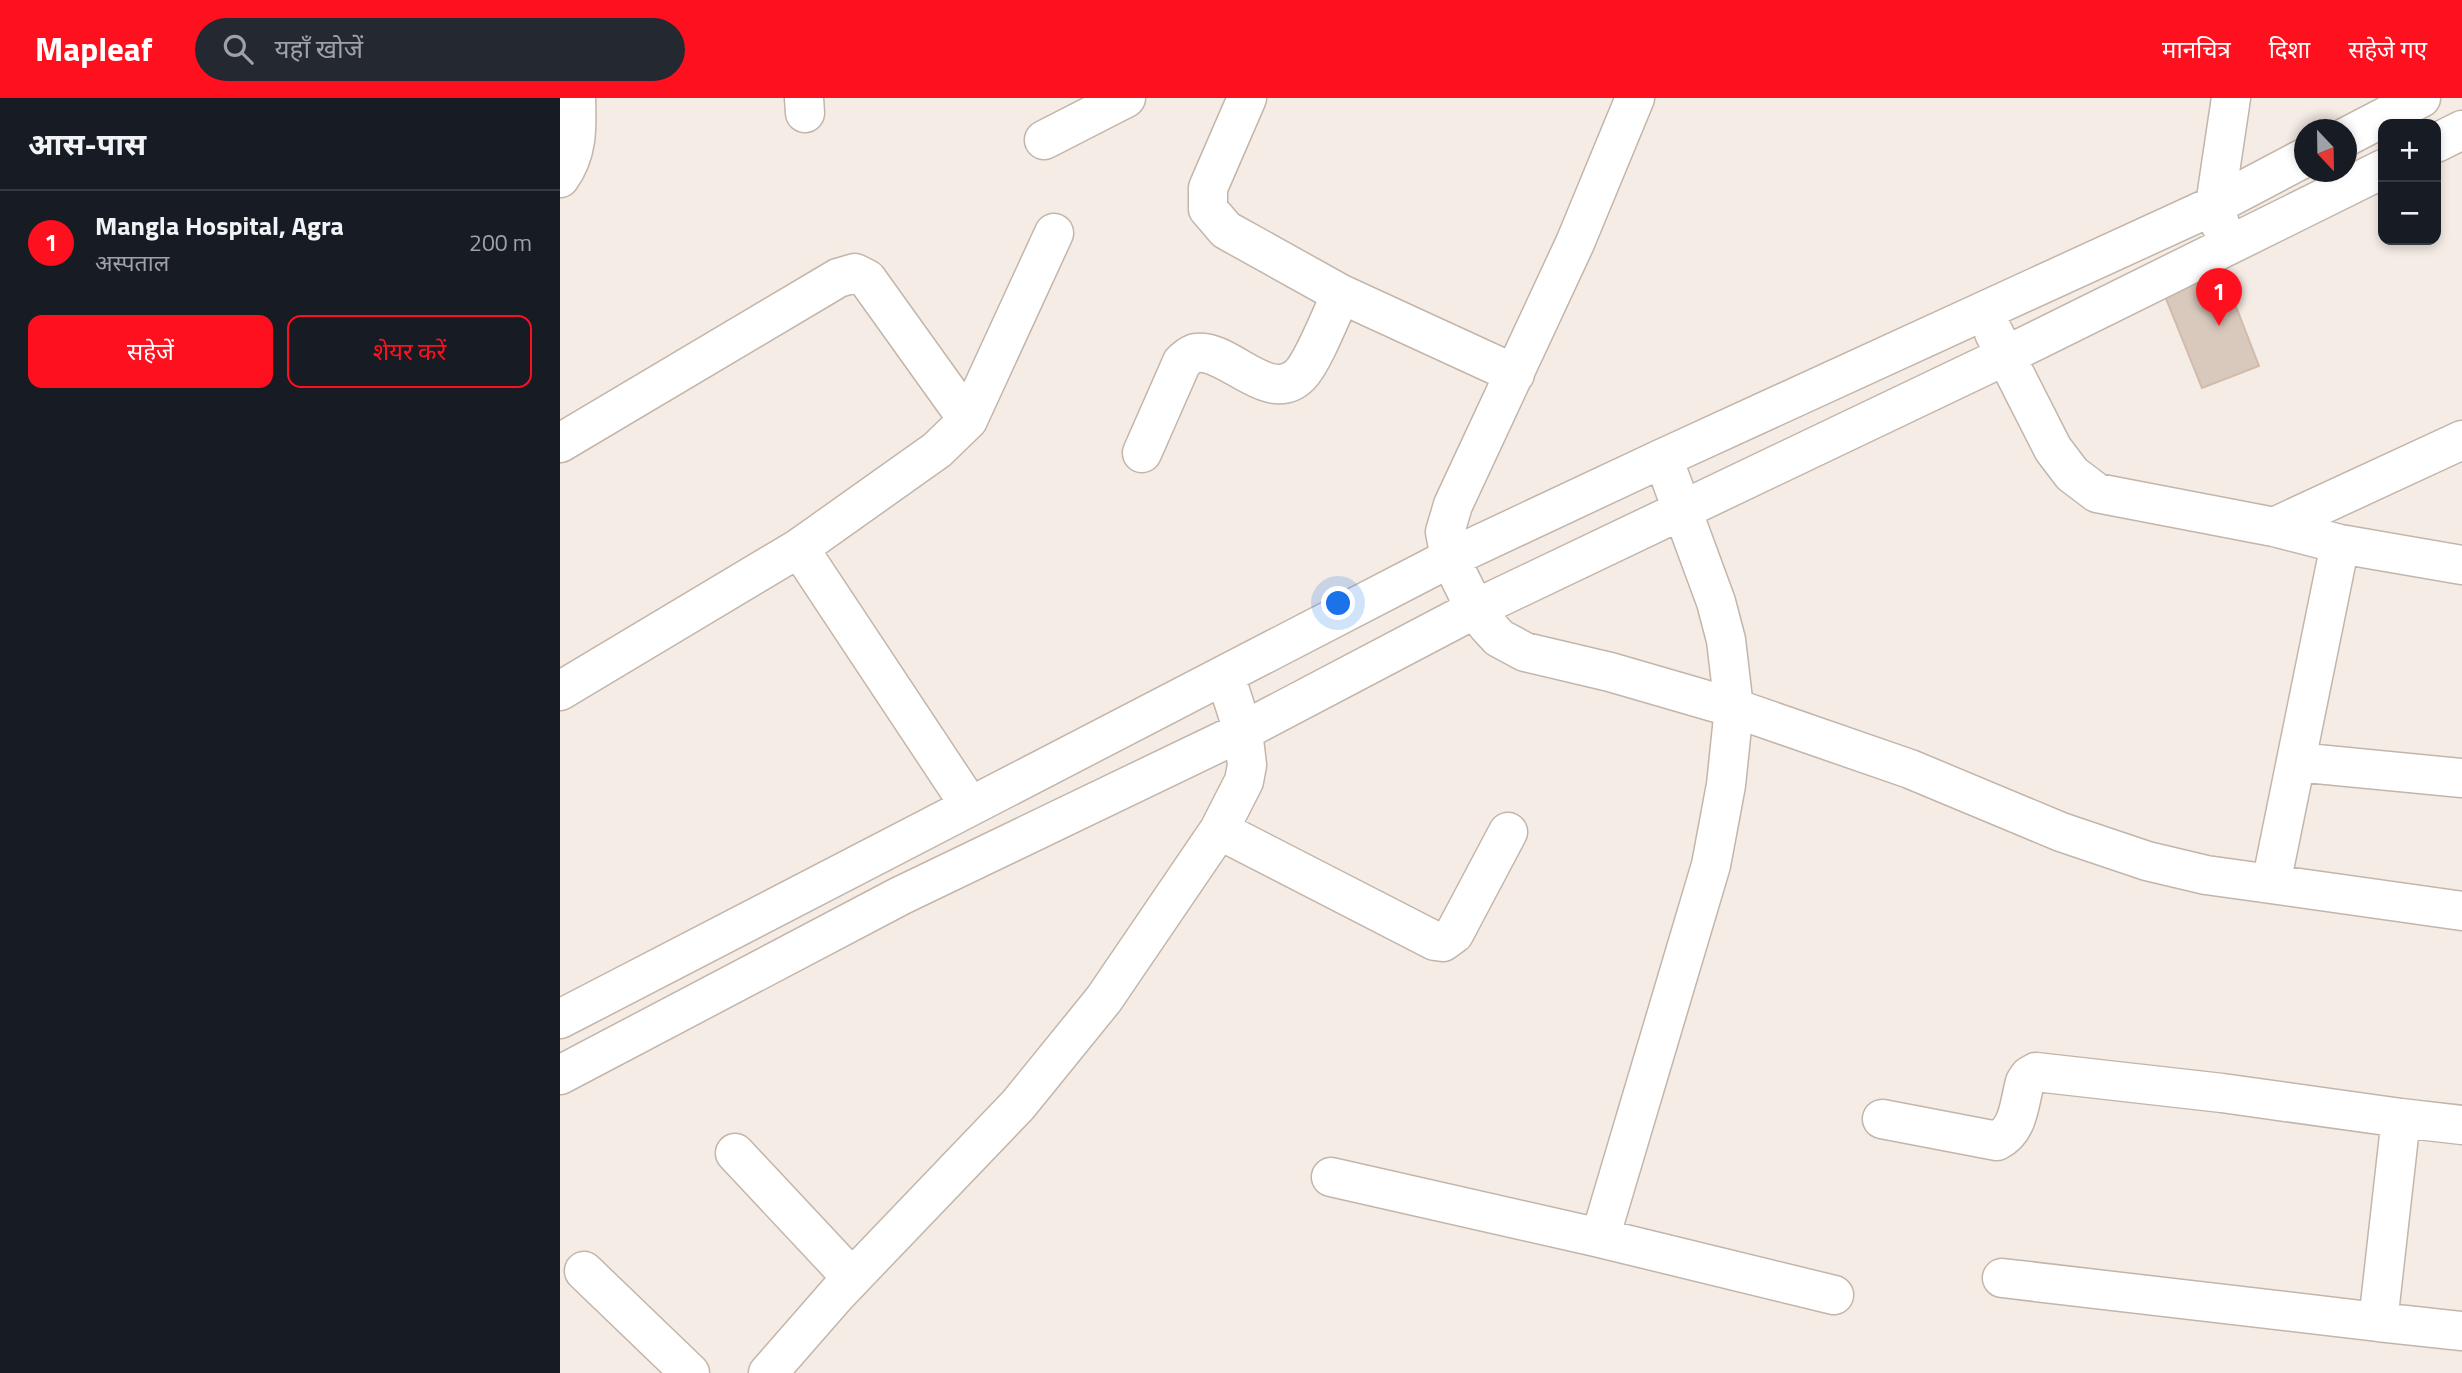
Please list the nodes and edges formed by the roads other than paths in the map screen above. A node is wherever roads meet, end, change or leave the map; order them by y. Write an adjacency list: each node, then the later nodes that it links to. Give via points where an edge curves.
1 (1126, 98): 9 (street)
2 (1247, 98): 17 (street, via 1208,188 1208,209 1226,230)
3 (1635, 98): 20 (street)
4 (2231, 98): 14 (street)
5 (2421, 98): 8 (street)
6 (571, 121): 13 (street, via 568,167)
7 (2462, 130): 10 (street)
8 (2357, 132)
9 (1044, 139)
10 (2441, 140)
11 (2294, 164): 14 (street)
12 (2378, 171): 16 (street)
13 (560, 178)
14 (2215, 205): 16 (street); 18 (street)
15 (1054, 233): 21 (street)
16 (2227, 246): 19 (street)
17 (1341, 294): 20 (street); 24 (street, via 1309,361 1287,384 1271,384 1205,353 1182,362)
18 (1983, 312): 19 (street); 25 (street)
19 (2006, 356): 26 (street); 27 (street, via 2053,449 2072,474 2097,493)
20 (1515, 374): 30 (street, via 1453,505 1445,532)
21 (968, 420): 23 (street, via 867,279 855,273 838,278); 29 (street, via 937,450)
22 (2462, 440): 27 (street)
23 (560, 443)
24 (1142, 453)
25 (1662, 457): 26 (street); 30 (street)
26 (1682, 512): 32 (street); 35 (street, via 1726,640)
27 (2274, 527): 28 (street)
28 (2340, 544): 31 (street); 37 (street)
29 (799, 548): 34 (street); 39 (street)
30 (1450, 558): 32 (street); 33 (street)
31 (2462, 565)
32 (1475, 609): 35 (street, via 1499,638 1525,652); 36 (street)
33 (1225, 674): 36 (street); 39 (street)
34 (560, 691)
35 (1734, 708): 42 (street, via 1910,769 2147,862); 51 (street, via 1727,785 1711,865)
36 (1243, 731): 40 (street, via 1247,752 1244,781); 45 (street, via 900,896)
37 (2296, 762): 38 (street); 42 (street)
38 (2462, 778)
39 (970, 806): 44 (street)
40 (1219, 830): 41 (street, via 1443,942 1454,934); 53 (street, via 1104,999 1018,1105)
41 (1508, 832)
42 (2272, 884): 43 (street)
43 (2462, 911)
44 (560, 1019)
45 (560, 1075)
46 (2401, 1118): 47 (street, via 2036,1072 2025,1082 2013,1128 1997,1141); 48 (street); 56 (street)
47 (1882, 1119)
48 (2462, 1125)
49 (735, 1153): 53 (street)
50 (1331, 1177): 51 (street)
51 (1600, 1238): 55 (street)
52 (584, 1272): 58 (street)
53 (852, 1278): 59 (street)
54 (2002, 1278): 56 (street)
55 (1834, 1295)
56 (2378, 1322): 57 (street)
57 (2462, 1331)
58 (690, 1373)
59 (768, 1373)

